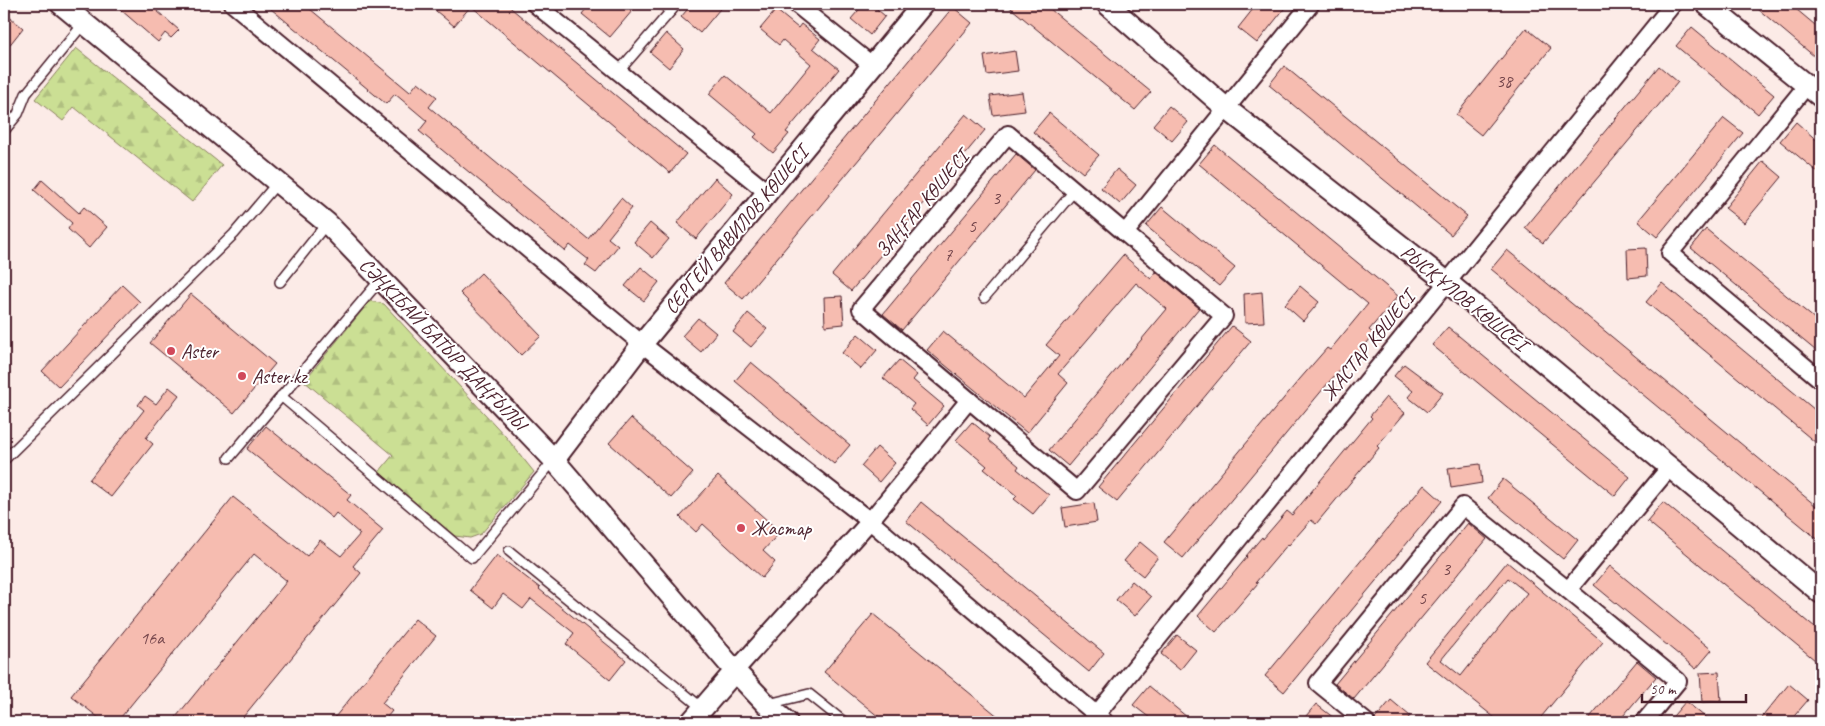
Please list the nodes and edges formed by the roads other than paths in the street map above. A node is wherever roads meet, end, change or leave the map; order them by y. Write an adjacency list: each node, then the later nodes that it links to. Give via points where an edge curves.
1 (60, 4): 12 (street, СӘҢКІБАЙ БАТЫР ДАҢҒЫЛЫ)
2 (233, 4): 27 (street)
3 (535, 4): 14 (street)
4 (662, 4): 11 (lane)
5 (796, 4): 13 (street)
6 (923, 4): 13 (street, СЕРГЕЙ ВАВИЛОВ КӨШЕСІ)
7 (1107, 4): 16 (street, РЫСҚҰЛОВ КӨШСЕІ)
8 (1311, 4): 16 (street)
9 (1673, 4): 25 (street, ЖАСТАР КӨШЕСІ)
10 (1706, 4): 15 (street)
11 (674, 8): 14 (lane)
12 (84, 23): 17 (lane, via 26,94 18,114); 18 (street, СӘҢКІБАЙ БАТЫР ДАҢҒЫЛЫ)
13 (873, 66): 20 (street, СЕРГЕЙ ВАВИЛОВ КӨШЕСІ)
14 (618, 72): 20 (street)
15 (1814, 91): 28 (street, via 1670,254)
16 (1227, 108): 22 (street); 25 (street, РЫСҚҰЛОВ КӨШСЕІ)
17 (4, 131)
18 (278, 182): 21 (street, СӘҢКІБАЙ БАТЫР ДАҢҒЫЛЫ); 32 (lane, via 234,234)
19 (1075, 190): 22 (street, ЗАҢҒАР КӨШЕСІ); 26 (lane); 30 (street, ЗАҢҒАР КӨШЕСІ, via 1008,134 861,309)
20 (767, 192): 27 (street, СЕРГЕЙ ВАВИЛОВ КӨШЕСІ)
21 (327, 224): 23 (street, СӘҢКІБАЙ БАТЫР ДАҢҒЫЛЫ); 24 (lane)
22 (1125, 233): 30 (street, ЗАҢҒАР КӨШЕСІ, via 1224,316 1077,491)
23 (381, 279): 29 (lane); 33 (street, СӘҢКІБАЙ БАТЫР ДАҢҒЫЛЫ)
24 (280, 282)
25 (1447, 282): 34 (street, РЫСҚҰЛОВ КӨШСЕІ); 42 (street, ЖАСТАР КӨШЕСІ)
26 (984, 298)
27 (642, 344): 33 (street, СЕРГЕЙ ВАВИЛОВ КӨШЕСІ); 35 (street)
28 (1821, 380)
29 (281, 396): 31 (lane); 33 (lane, via 472,558)
30 (969, 400): 35 (street)
31 (229, 458)
32 (4, 460)
33 (554, 460): 39 (street, СӘҢКІБАЙ БАТЫР ДАҢҒЫЛЫ)
34 (1670, 468): 37 (street); 38 (street, РЫСҚҰЛОВ КӨШСЕІ)
35 (870, 521): 39 (street); 42 (street)
36 (509, 551): 41 (lane)
37 (1568, 590): 45 (street, via 1463,506 1318,683); 46 (street, via 1678,681)
38 (1821, 593)
39 (735, 671): 40 (street, СӘҢКІБАЙ БАТЫР ДАҢҒЫЛЫ); 41 (street)
40 (766, 704): 43 (street, СӘҢКІБАЙ БАТЫР ДАҢҒЫЛЫ); 44 (lane, via 809,694)
41 (697, 715)
42 (1100, 718)
43 (787, 722)
44 (844, 722)
45 (1366, 722)
46 (1644, 722)

